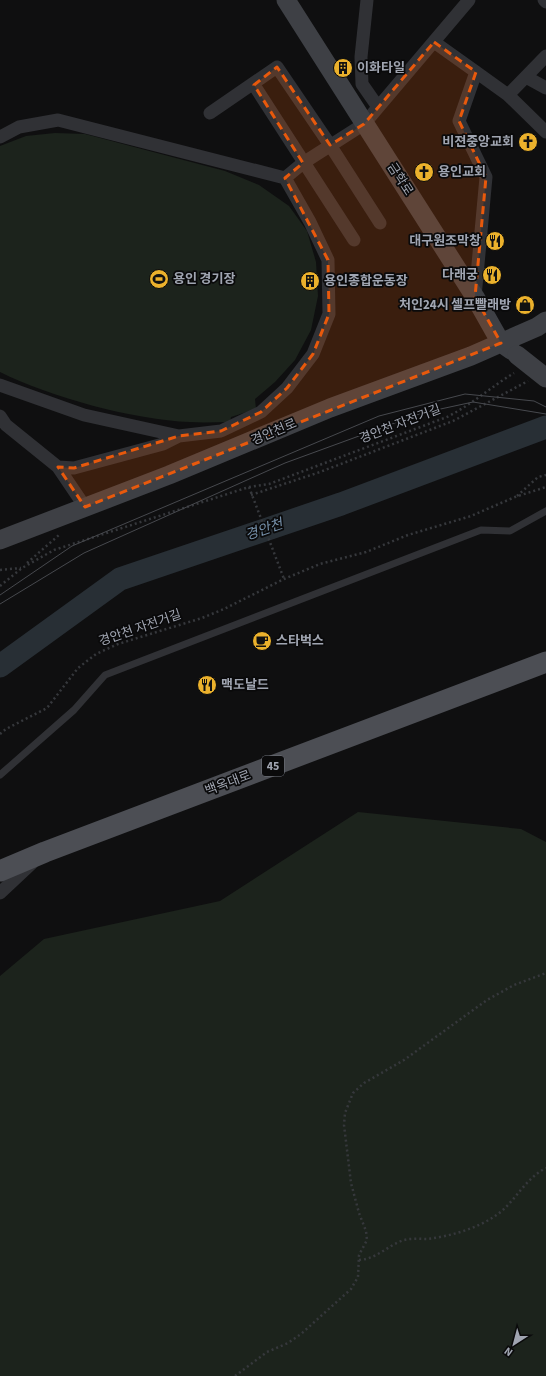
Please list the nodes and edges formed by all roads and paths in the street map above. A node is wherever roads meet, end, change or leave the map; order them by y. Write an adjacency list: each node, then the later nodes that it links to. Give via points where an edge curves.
1 (286, 0): 15 (main road, 금학로)
2 (367, 0): 13 (street, via 361,57 362,84)
3 (469, 0): 6 (street)
4 (544, 0): 5 (street)
5 (546, 2)
6 (434, 42): 8 (street); 13 (street)
7 (546, 56): 9 (street)
8 (476, 72): 12 (street); 23 (street, via 459,121 486,176)
9 (526, 77): 11 (street); 12 (street)
10 (254, 84): 14 (street); 18 (street, via 277,67); 19 (street)
11 (546, 88)
12 (508, 95): 16 (street)
13 (378, 107): 15 (street)
14 (210, 113)
15 (364, 124): 18 (street); 23 (main road, 금학로)
16 (546, 132)
17 (0, 137): 20 (street, via 19,127 58,120)
18 (330, 145): 19 (street); 21 (street)
19 (303, 163): 20 (street); 22 (street)
20 (286, 178): 30 (street, via 328,260 328,314 313,354 288,388 260,412 221,431)
21 (380, 223)
22 (354, 240)
23 (475, 297): 25 (main road, 금학로)
24 (546, 321): 25 (main road, 경안천로)
25 (502, 343): 26 (main road, 금학로); 37 (main road, 경안천로, via 330,408 170,475)
26 (516, 364): 27 (main road, 금학로, bridge); 33 (path, 경안천 자전거길, via 496,384 466,407 447,417 269,484)
27 (539, 379): 35 (path, via 492,399 453,421)
28 (0, 386): 30 (street, via 84,415)
29 (0, 416): 31 (street, via 6,425)
30 (179, 436): 31 (street, via 163,444 74,468)
31 (58, 467): 37 (street)
32 (546, 475): 36 (path, via 538,477)
33 (249, 487): 35 (path); 40 (path, 경안천 자전거길, via 54,550)
34 (546, 487): 36 (path, 경안천 자전거길)
35 (252, 495): 42 (path)
36 (515, 497): 42 (path, 경안천 자전거길, via 471,516 408,535 366,552 320,564)
37 (80, 509): 39 (main road, 경안천로); 40 (path, via 59,535)
38 (546, 510): 46 (lane, via 510,531 481,530 105,674 74,710)
39 (0, 540)
40 (22, 568): 41 (path); 43 (path, 경안천 자전거길)
41 (0, 570)
42 (284, 579): 45 (path, 경안천 자전거길, via 210,615 118,644 96,654 78,668 47,708)
43 (0, 586)
44 (546, 662): 47 (main road, 백옥대로 / 45)
45 (0, 734)
46 (0, 775)
47 (45, 852): 48 (main road, 백옥대로 / 45); 49 (street)
48 (0, 871)
49 (0, 893)
50 (546, 973): 52 (path, via 514,985 486,1000 404,1060 364,1083 353,1093 345,1113 344,1125 351,1184 366,1231 367,1240)
51 (546, 1168): 52 (path, via 530,1178 504,1209 483,1223 442,1236 404,1240 366,1260)
52 (359, 1260): 53 (path, via 358,1277 351,1289 296,1338 267,1352)
53 (235, 1376)

